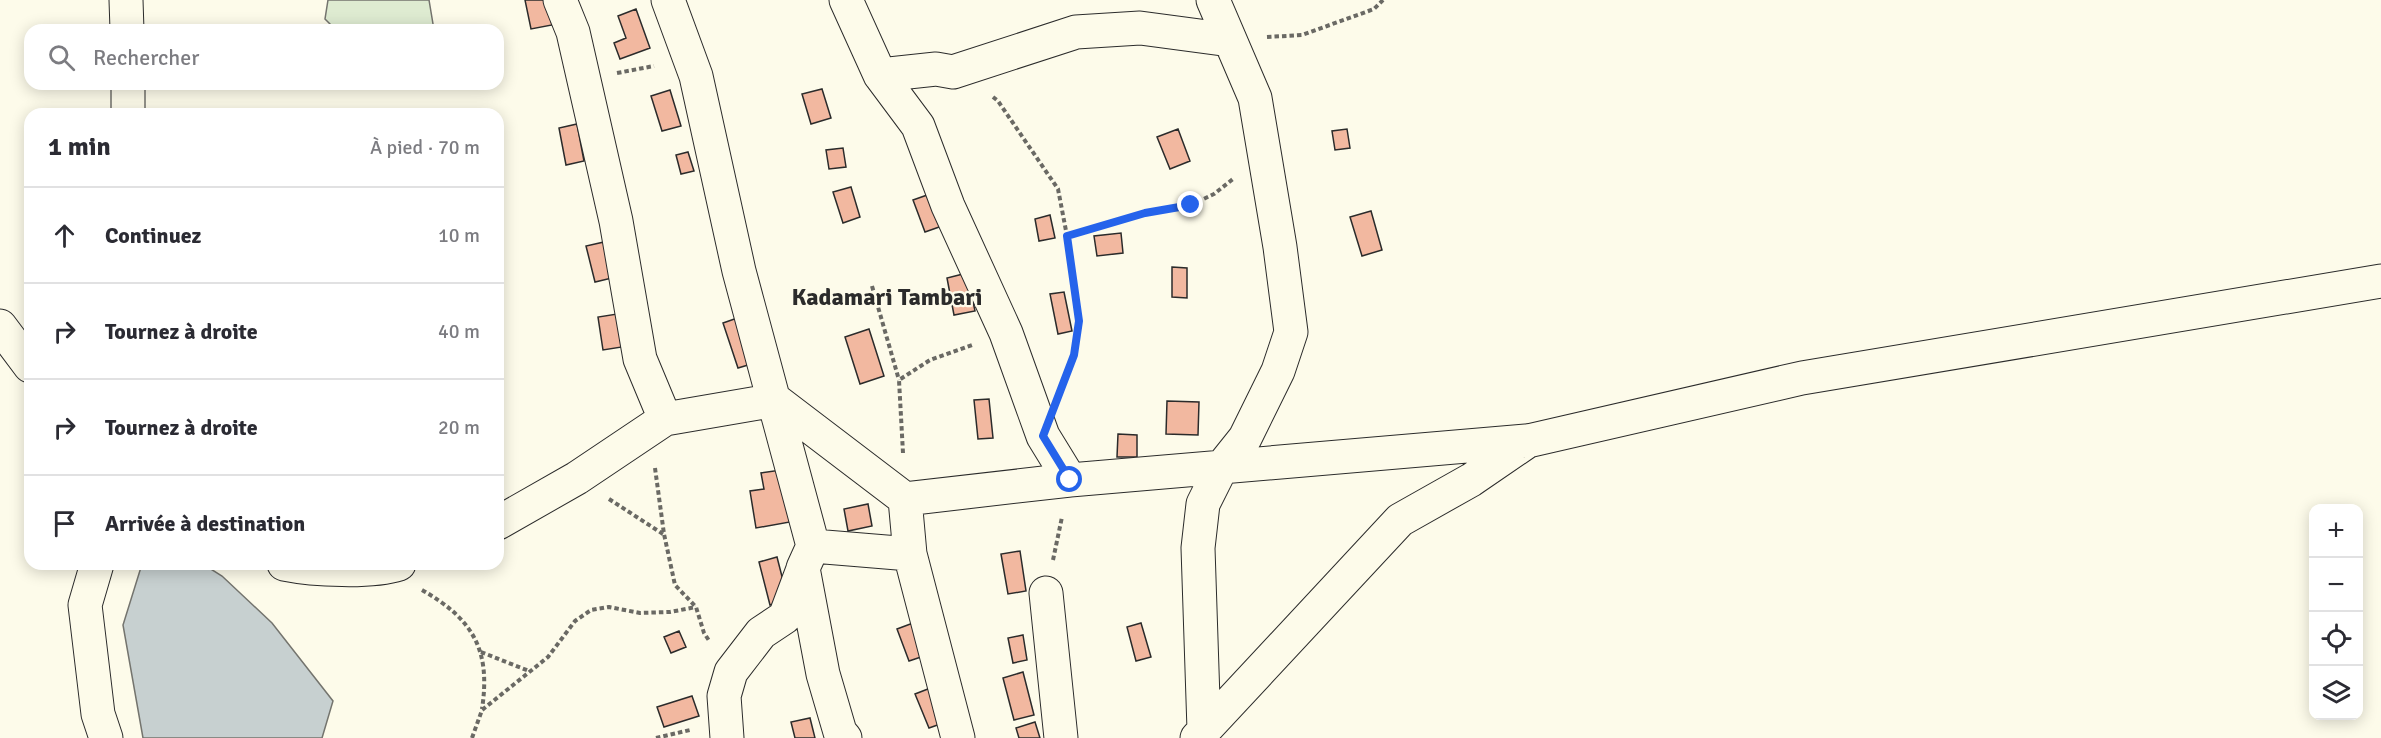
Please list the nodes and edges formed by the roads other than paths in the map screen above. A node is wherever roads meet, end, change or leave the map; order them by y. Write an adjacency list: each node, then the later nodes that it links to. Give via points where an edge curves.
1 (126, 0): 6 (street)
2 (560, 0): 15 (street, via 573,32 616,221 640,359)
3 (668, 0): 14 (street, via 696,76 739,271)
4 (846, 0): 8 (street)
5 (1213, 0): 7 (street)
6 (127, 24)
7 (1230, 40): 8 (street, via 1140,28 1076,32 952,72 936,69); 17 (street, via 1255,98 1291,332 1278,371 1245,438)
8 (880, 75): 18 (street, via 918,126 948,206 1006,333 1043,436)
9 (128, 90): 10 (street)
10 (128, 108)
11 (2381, 281): 16 (street, via 1802,378)
12 (0, 326): 13 (street)
13 (24, 358)
14 (774, 400): 15 (street); 19 (street); 22 (street)
15 (665, 419): 20 (street, via 577,478)
16 (1528, 441): 17 (street); 25 (street, via 1471,480 1400,520)
17 (1221, 468): 18 (street); 25 (street, via 1203,504 1198,548)
18 (1070, 480): 19 (street)
19 (905, 499): 21 (street)
20 (504, 520)
21 (910, 554): 22 (street); 29 (street)
22 (808, 557): 27 (street, via 785,617 761,633 731,672 724,696); 28 (street, via 823,674)
23 (95, 570): 26 (street, via 85,605 99,714)
24 (1046, 592): 30 (street)
25 (1200, 734)
26 (106, 738)
27 (728, 738)
28 (845, 738)
29 (958, 738)
30 (1061, 738)

